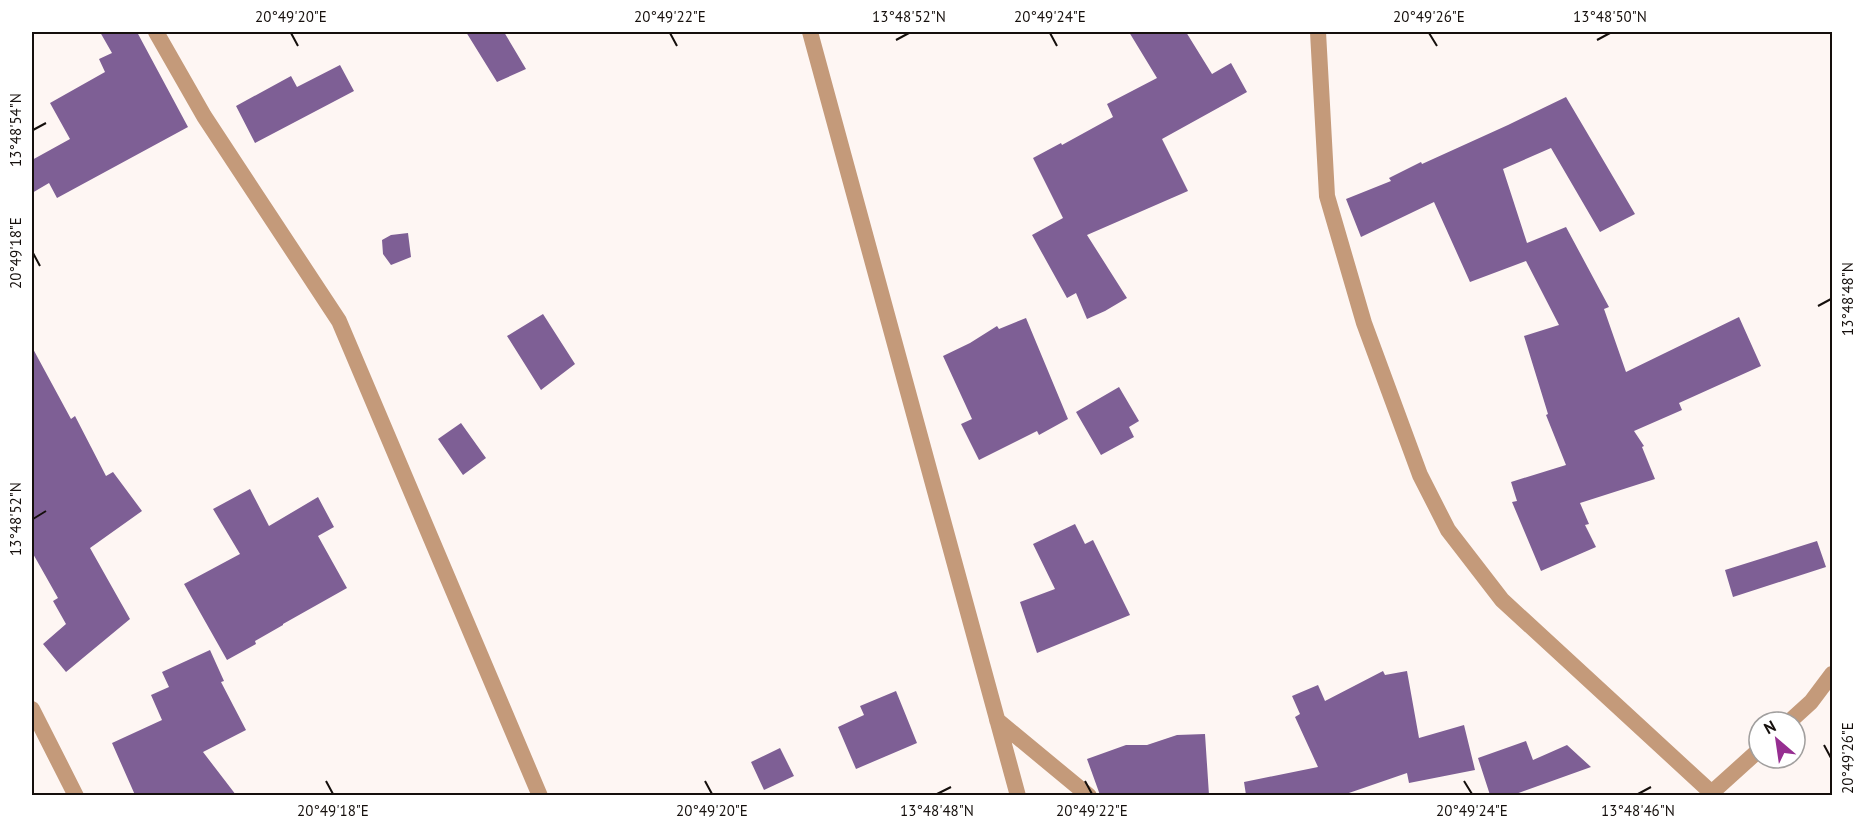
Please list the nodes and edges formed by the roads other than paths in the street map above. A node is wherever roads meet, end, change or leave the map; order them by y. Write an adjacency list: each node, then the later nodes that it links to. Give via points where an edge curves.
1 (156, 32): 11 (street, via 204,116 339,321)
2 (810, 32): 7 (street)
3 (1318, 32): 9 (street, via 1327,196 1364,324 1420,476 1448,530 1502,600)
4 (1833, 674): 6 (street)
5 (32, 709): 10 (street)
6 (1802, 710)
7 (997, 720): 12 (street); 13 (street)
8 (1747, 761): 9 (street)
9 (1711, 794)
10 (76, 795)
11 (540, 795)
12 (1018, 795)
13 (1089, 795)

